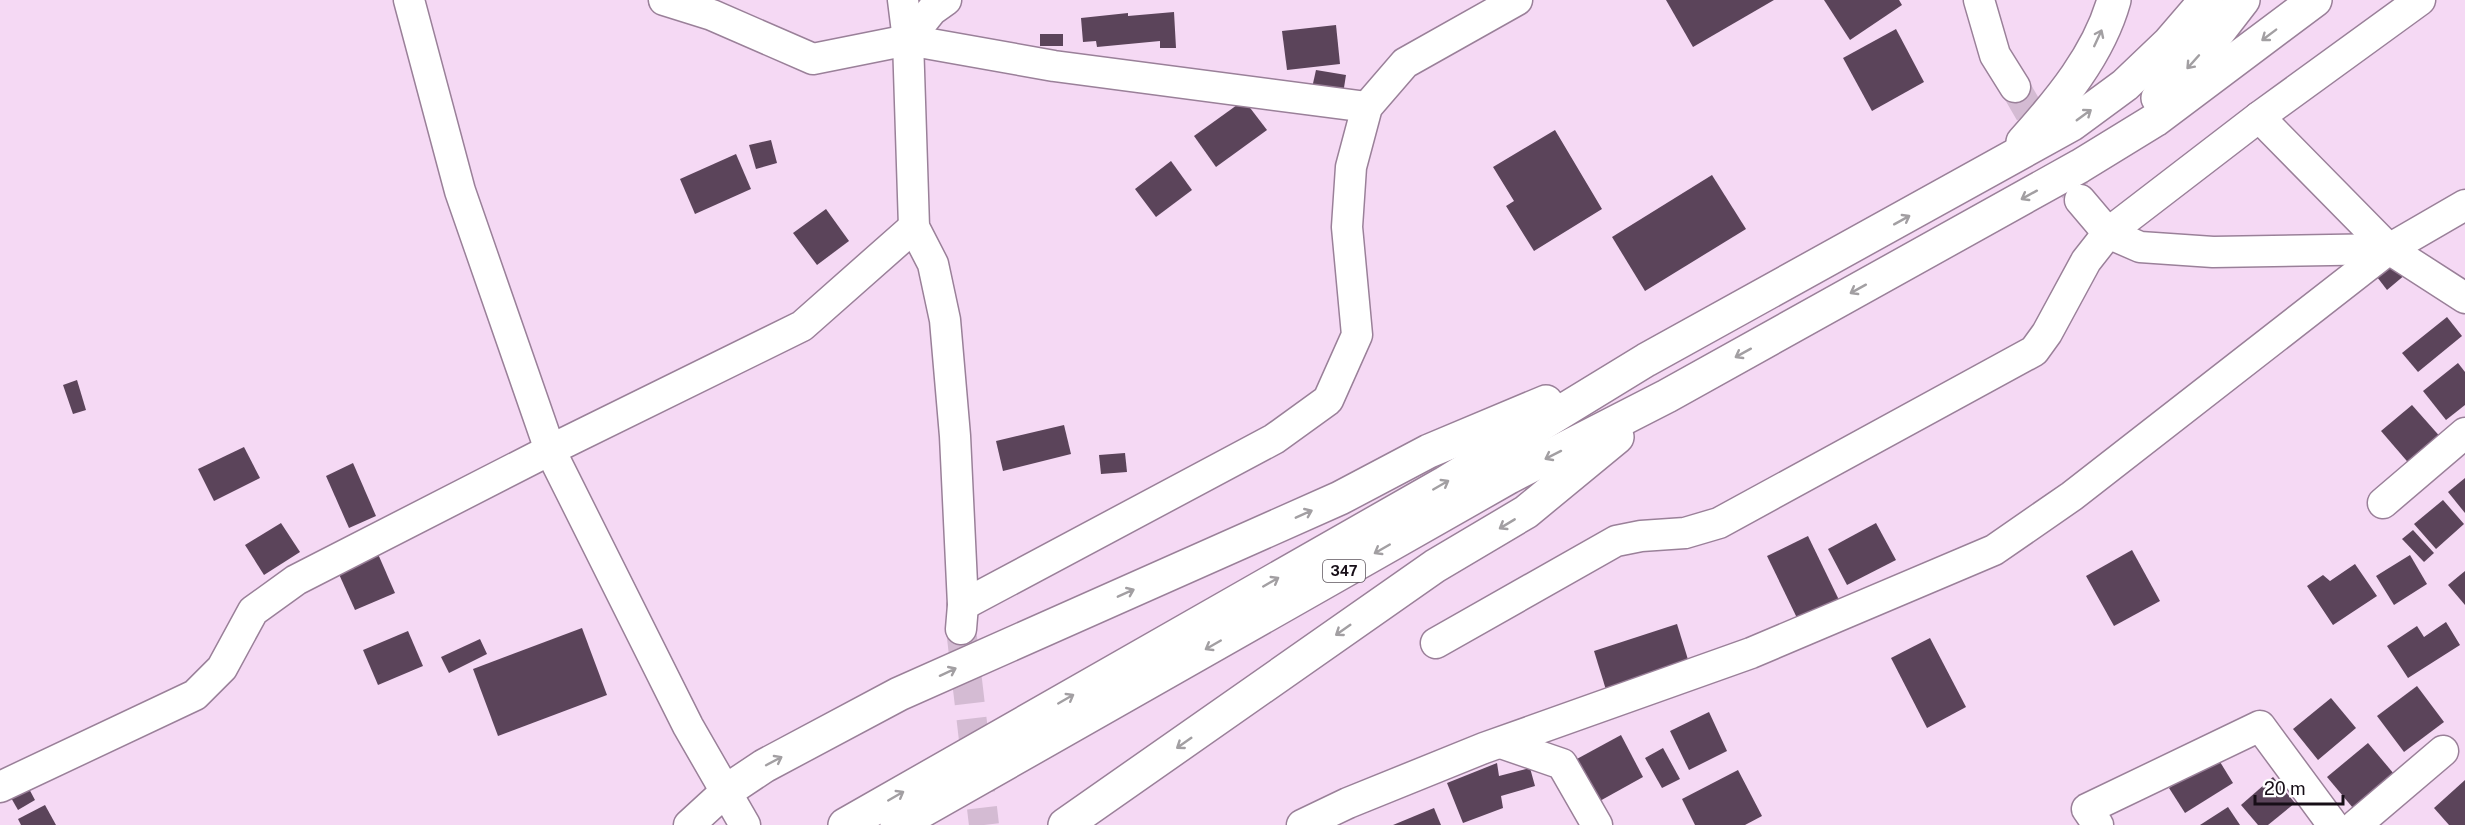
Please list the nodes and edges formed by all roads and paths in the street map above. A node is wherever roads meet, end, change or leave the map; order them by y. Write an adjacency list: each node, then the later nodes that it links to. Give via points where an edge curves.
1 (409, 0): 27 (street, via 460,191)
2 (663, 0): 12 (street, via 712,15 813,59)
3 (903, 0): 12 (street)
4 (946, 0): 12 (street, via 932,10)
5 (1517, 0): 14 (street, via 1405,63)
6 (1979, 0): 13 (street, via 1995,56)
7 (2114, 0): 17 (highway, one-way to 7, via 2020,145 2047,115 2094,47)
8 (2206, 0): 17 (highway, one-way to 8, via 2072,124 2126,85)
9 (2243, 0): 16 (highway, one-way to 16, via 2174,83)
10 (2315, 0): 16 (highway, one-way to 16, via 2155,120)
11 (2420, 0): 15 (street)
12 (908, 40): 14 (street, via 1054,66); 20 (street)
13 (2015, 87)
14 (1367, 106): 20 (street, via 1351,167 1347,227 1357,335 1328,400 1274,439 962,617 955,436 945,320 933,264)
15 (2259, 117): 21 (street); 22 (street)
16 (2080, 166): 25 (highway, 347, one-way to 25)
17 (1980, 177): 24 (highway, 347, one-way to 17)
18 (2080, 200): 21 (street)
19 (2465, 205): 22 (street)
20 (914, 227): 27 (street, via 802,326)
21 (2108, 233): 22 (street, via 2140,247 2213,252); 29 (street, via 2086,261 2034,351 2012,365 1719,523 1685,533 1616,541)
22 (2389, 249): 23 (street); 30 (street, via 2072,496 1994,550 1751,653)
23 (2465, 298)
24 (1646, 360): 33 (highway, one-way to 24, via 764,766 899,694 1340,498 1429,451); 36 (highway, 347, one-way to 24, via 1445,483)
25 (1667, 396): 37 (highway, 347, one-way to 37, via 1509,477); 38 (highway, one-way to 38, via 1526,512 1435,566)
26 (2465, 433): 28 (street)
27 (550, 450): 32 (street, via 296,580 253,611 222,668 195,696); 33 (street, via 633,619)
28 (2383, 503)
29 (1436, 643)
30 (1501, 743): 39 (street); 40 (street, via 1562,764)
31 (2443, 751): 43 (street)
32 (0, 787)
33 (725, 792): 34 (street); 35 (street)
34 (689, 825)
35 (745, 825)
36 (845, 825)
37 (897, 825)
38 (1065, 825)
39 (1302, 825)
40 (1597, 825)
41 (2098, 825): 42 (street, via 2087,809 2260,726)
42 (2332, 825)
43 (2356, 825)

